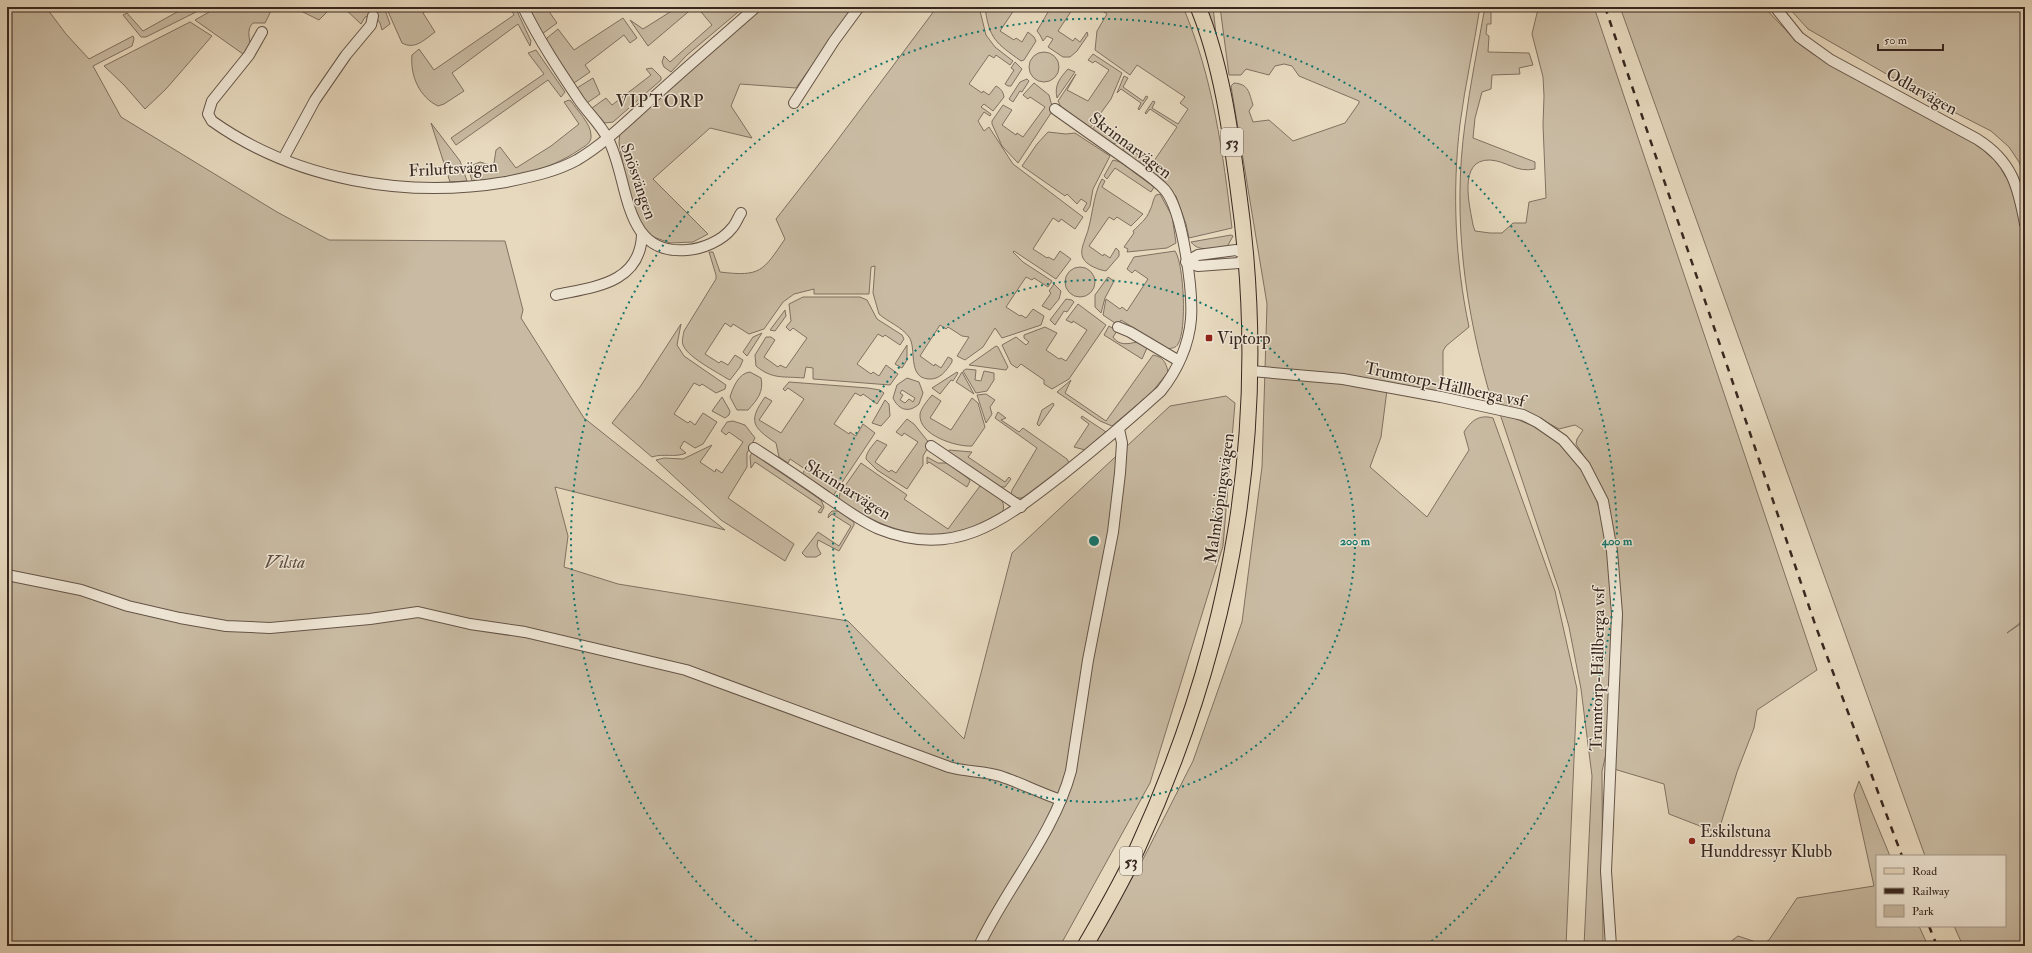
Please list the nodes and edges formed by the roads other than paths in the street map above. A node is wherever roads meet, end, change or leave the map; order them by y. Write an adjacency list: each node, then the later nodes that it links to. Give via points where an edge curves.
1 (523, 7): 12 (street, Snösvängen, via 552,58)
2 (756, 7): 12 (street, Friluftsvägen)
3 (859, 7): 10 (street)
4 (1192, 7): 8 (main road, Malmköpingsvägen / 53)
5 (1198, 7): 8 (main road, Malmköpingsvägen / 53)
6 (1775, 7): 15 (street, Odlarvägen, via 1799,36 1831,60 1987,145 2004,161 2010,171 2019,194)
7 (373, 16): 13 (street, via 370,25 315,100)
8 (1205, 31): 17 (main road, Malmköpingsvägen / 53, via 1226,109)
9 (262, 32): 13 (street, Friluftsvägen, via 249,55 212,101 208,114 220,127)
10 (794, 103)
11 (1055, 109): 18 (street, Skrinnarvägen, via 1146,174 1165,191 1172,202 1181,228)
12 (608, 138): 13 (street, Friluftsvägen, via 576,160 551,171 495,183 453,188 418,188 367,183 321,172); 16 (street, Snösvängen, via 618,162 628,205)
13 (283, 159)
14 (741, 212): 16 (street, Snösvängen, via 733,228 725,235 715,242 691,250 664,248)
15 (2025, 224)
16 (642, 235): 19 (street, via 642,244 632,265 616,280)
17 (1246, 255): 18 (street, via 1239,263 1198,266); 22 (main road, Malmköpingsvägen / 53)
18 (1186, 262): 21 (street, Skrinnarvägen, via 1191,319)
19 (556, 295)
20 (1118, 327): 21 (street)
21 (1180, 361): 23 (street, Skrinnarvägen, via 1161,391)
22 (1251, 371): 30 (main road, Malmköpingsvägen / 53, via 1248,429 1238,521 1224,596 1205,672 1170,773 1141,841); 31 (street, Trumtorp-Hällberga vsf, via 1343,379 1523,416 1541,424 1563,440 1589,473 1604,507 1612,552 1617,614 1606,871)
23 (1119, 429): 26 (street, Skrinnarvägen); 28 (street, via 1122,443 1113,532 1088,660 1071,771)
24 (931, 446): 26 (street)
25 (754, 448): 26 (street, Skrinnarvägen, via 863,521 906,537 940,540 960,536 979,531)
26 (1021, 507)
27 (7, 574): 28 (street, via 81,590 128,606 226,626 270,628 418,612 470,624 525,632 686,670 949,767 1000,776)
28 (1061, 800): 29 (street)
29 (979, 946)
30 (1085, 946)
31 (1611, 946)

